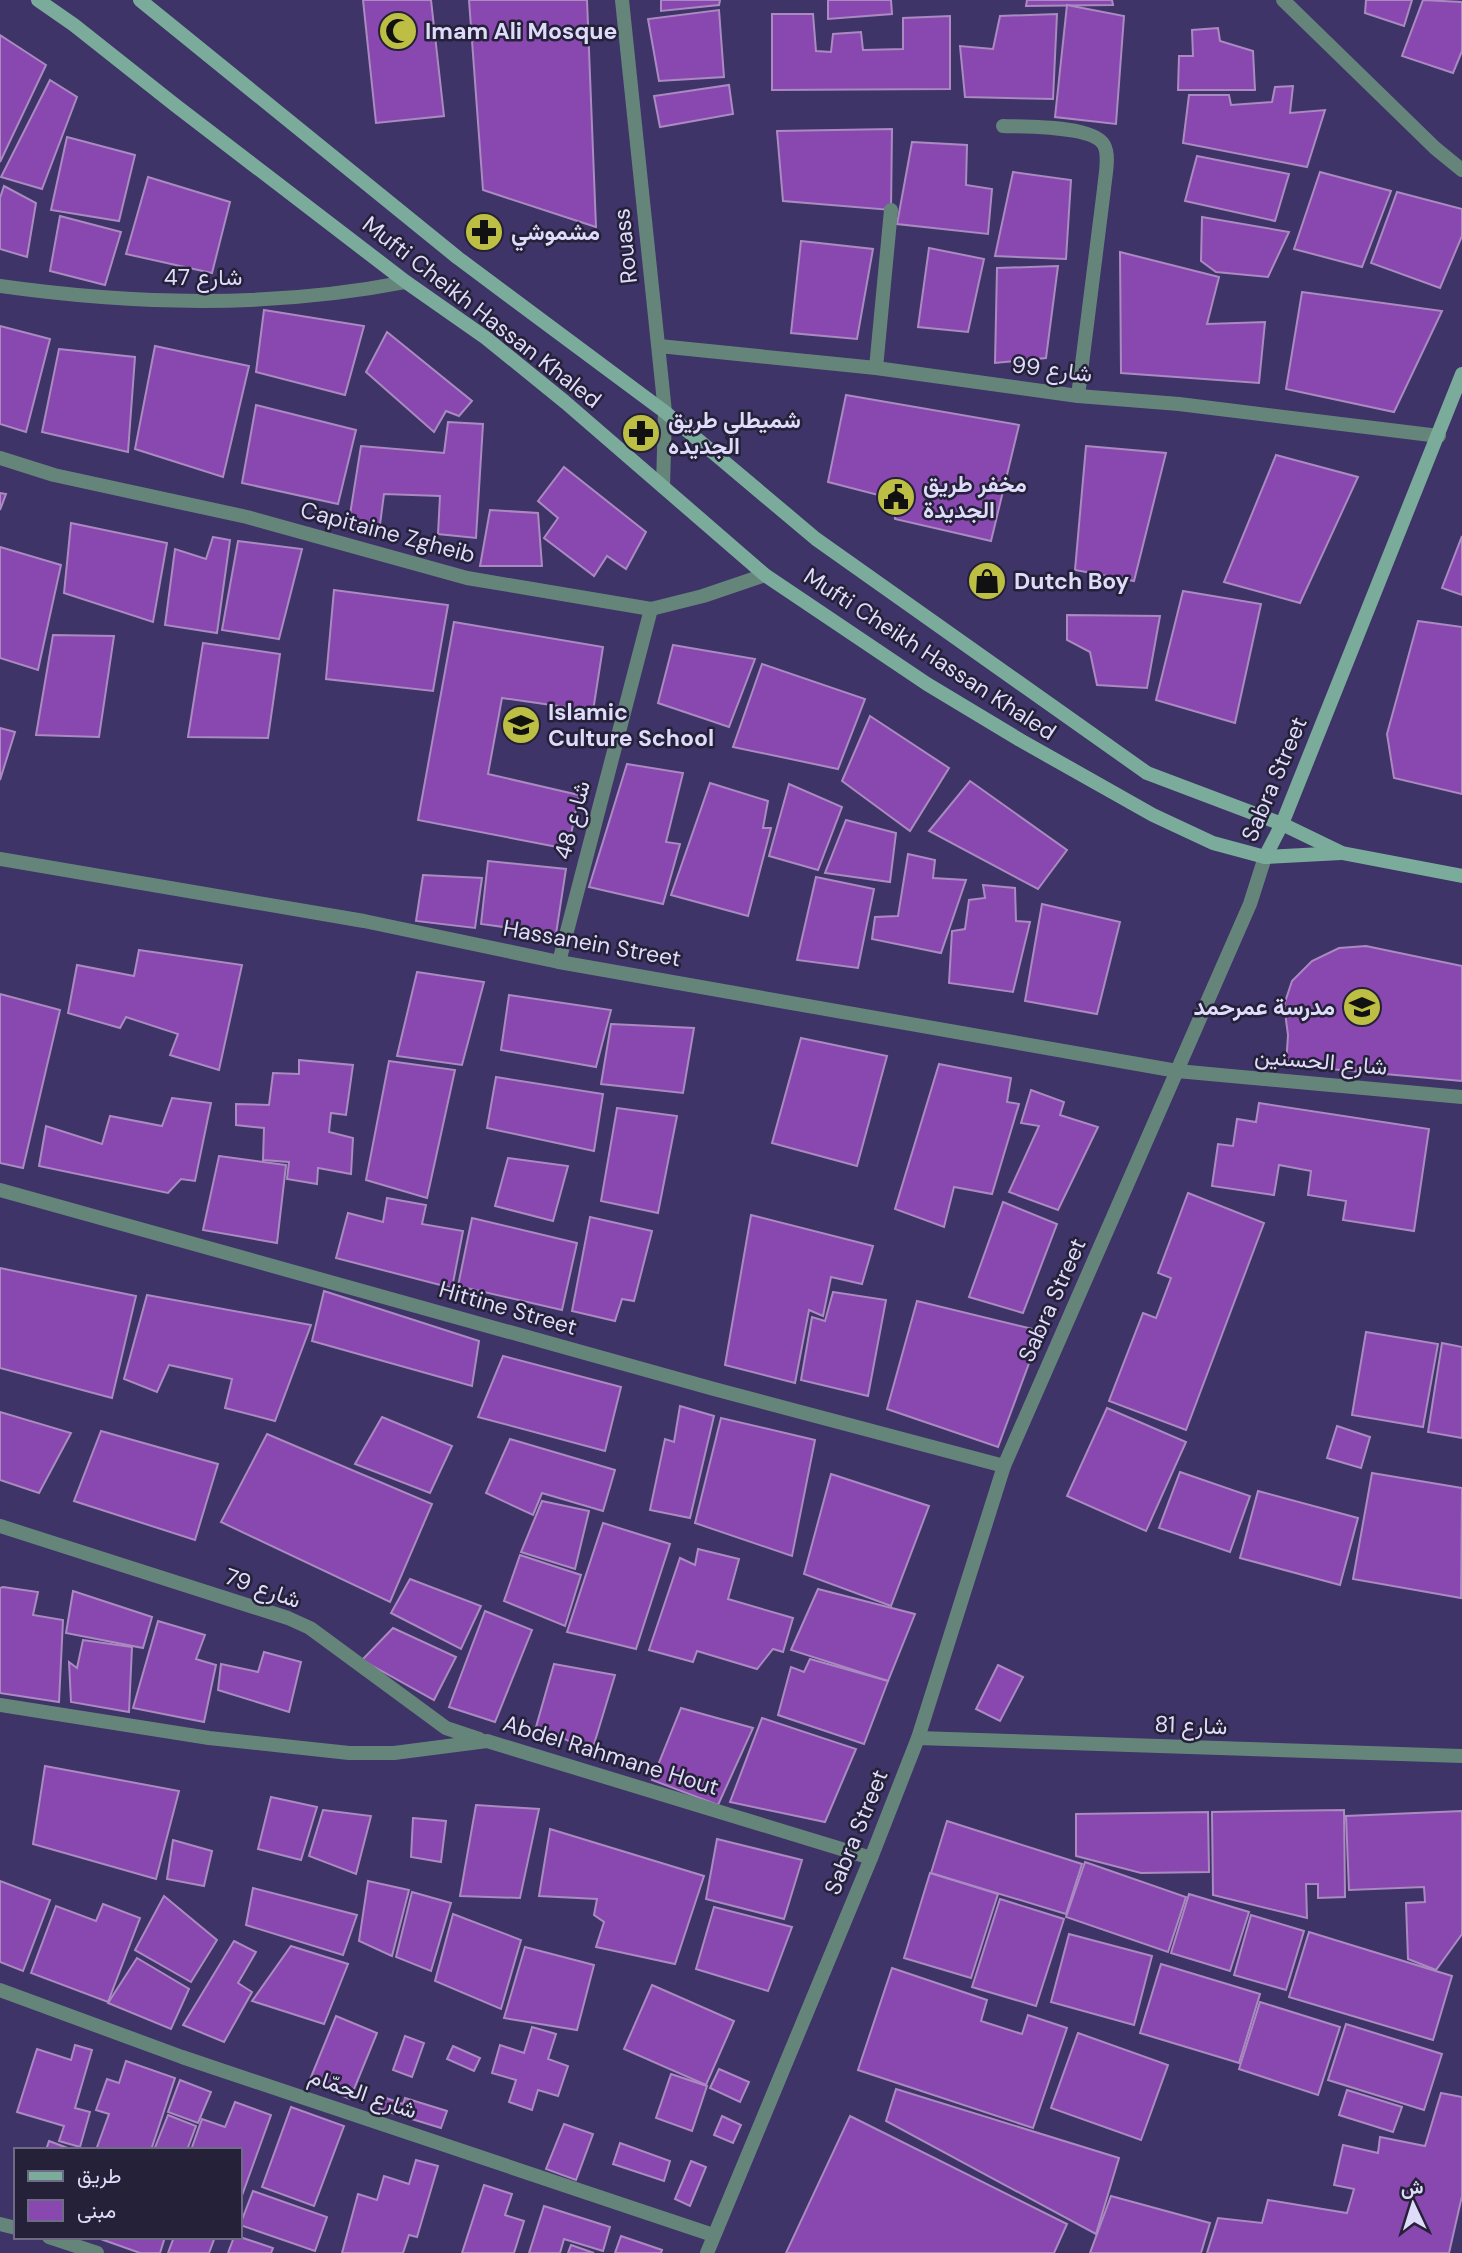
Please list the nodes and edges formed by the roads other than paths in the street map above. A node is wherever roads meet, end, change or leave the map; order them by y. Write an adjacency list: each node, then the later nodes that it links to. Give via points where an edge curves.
1 (38, 0): 8 (main road, Mufti Cheikh Hassan Khaled)
2 (139, 0): 14 (main road, Mufti Cheikh Hassan Khaled, via 458,258)
3 (622, 0): 10 (street, Rouass)
4 (1283, 0): 6 (street)
5 (1003, 126): 13 (street, via 1076,132 1098,138 1105,146 1104,189)
6 (1462, 170)
7 (891, 210): 11 (street)
8 (407, 282): 9 (street, شارع 47, via 323,295 185,301 112,299); 17 (main road, Mufti Cheikh Hassan Khaled, via 486,338)
9 (0, 286)
10 (659, 346): 11 (street, شارع 99); 14 (street, Rouass)
11 (876, 368): 13 (street, شارع 99)
12 (1462, 374): 15 (main road, Sabra Street)
13 (1078, 396): 15 (street, شارع 99)
14 (665, 412): 17 (street, Rouass); 20 (main road, Mufti Cheikh Hassan Khaled, via 816,539 1147,773)
15 (1439, 436): 20 (main road, Sabra Street)
16 (0, 458): 19 (street, Capitaine Zgheib, via 54,475 247,517 467,578)
17 (663, 487): 18 (main road, Mufti Cheikh Hassan Khaled)
18 (765, 575): 19 (street, Capitaine Zgheib); 22 (main road, Mufti Cheikh Hassan Khaled, via 1020,740 1153,815 1213,843)
19 (651, 609): 25 (street, شارع 48)
20 (1282, 824): 21 (main road, Mufti Cheikh Hassan Khaled); 22 (main road, Sabra Street)
21 (1342, 853): 22 (main road, Mufti Cheikh Hassan Khaled); 24 (main road)
22 (1265, 858): 26 (street, Sabra Street, via 1250,904)
23 (0, 859): 25 (street, Hassanein Street, via 364,921)
24 (1462, 876)
25 (559, 962): 26 (street, Hassanein Street)
26 (1177, 1071): 27 (street, شارع الحسنين); 29 (street, Sabra Street)
27 (1462, 1097)
28 (0, 1189): 29 (street, Hittine Street)
29 (1004, 1466): 32 (street, Sabra Street)
30 (0, 1526): 33 (street, شارع 79, via 288,1618 310,1628 446,1728)
31 (0, 1705): 33 (street, Abdel Rahmane Hout, via 209,1738 349,1753 394,1753)
32 (918, 1738): 34 (street, شارع 81); 35 (street, Sabra Street)
33 (487, 1741): 35 (street, Abdel Rahmane Hout)
34 (1462, 1756)
35 (871, 1858): 37 (street, Sabra Street)
36 (0, 1990): 37 (street, شارع الحمّام, via 182,2057)
37 (713, 2235): 40 (street, Sabra Street)
38 (55, 2239): 39 (street)
39 (97, 2253)
40 (707, 2253)

